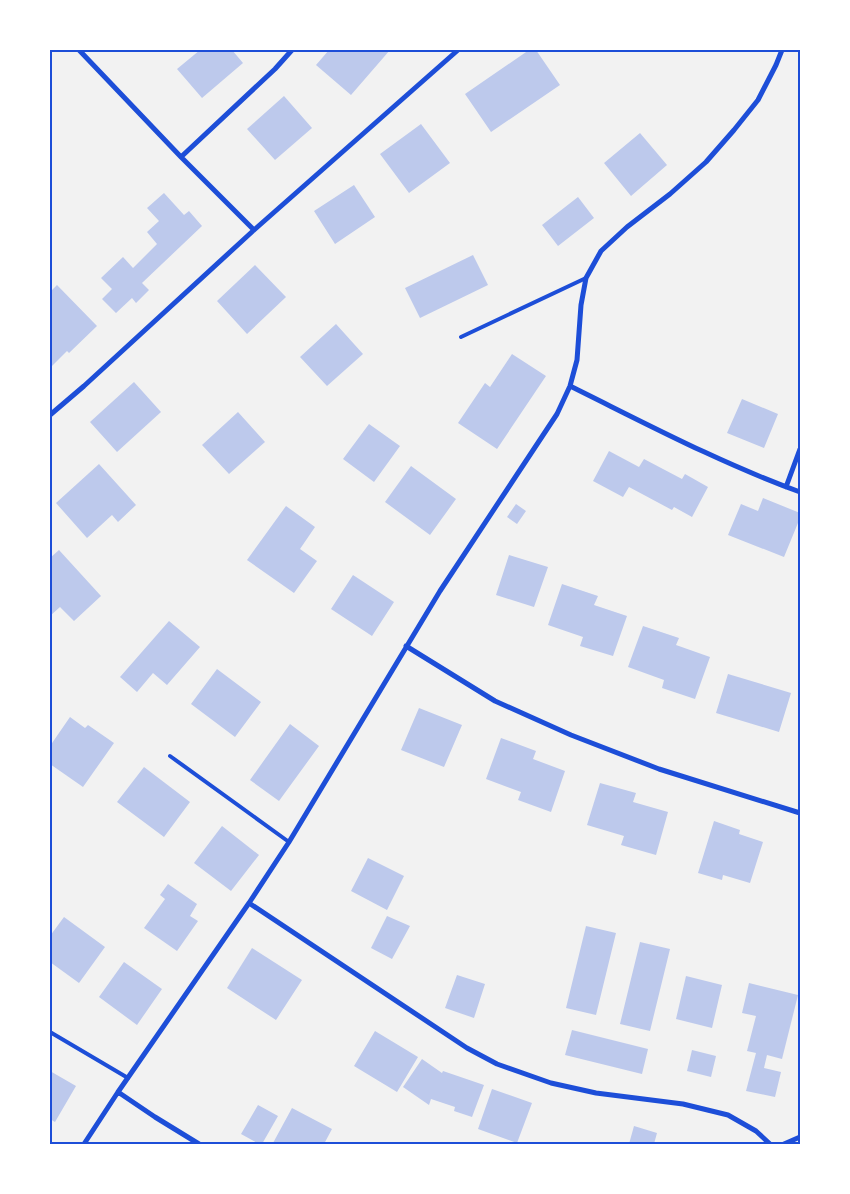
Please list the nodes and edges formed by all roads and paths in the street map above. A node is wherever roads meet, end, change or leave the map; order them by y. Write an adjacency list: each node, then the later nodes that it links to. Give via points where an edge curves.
1 (78, 50): 5 (street)
2 (292, 50): 5 (street)
3 (458, 50): 6 (street)
4 (782, 50): 7 (street, via 758,100 734,130 706,162 601,251)
5 (181, 157): 6 (street)
6 (254, 230): 10 (street)
7 (586, 278): 8 (lane); 9 (street, via 577,360)
8 (462, 337)
9 (570, 386): 12 (street, via 674,438); 14 (street, via 557,414)
10 (50, 415)
11 (800, 449): 12 (street)
12 (786, 487): 13 (street)
13 (800, 492)
14 (406, 646): 16 (street, via 495,701 571,735 659,769); 17 (street)
15 (170, 756): 17 (lane)
16 (800, 813)
17 (289, 842): 18 (street)
18 (249, 903): 20 (street); 25 (street, via 467,1048 497,1064 551,1083 596,1093 683,1104 728,1115 756,1131)
19 (50, 1032): 20 (lane)
20 (128, 1078): 21 (street)
21 (118, 1092): 23 (street); 24 (street)
22 (800, 1138): 26 (street)
23 (84, 1144)
24 (199, 1144)
25 (770, 1144)
26 (784, 1144)

